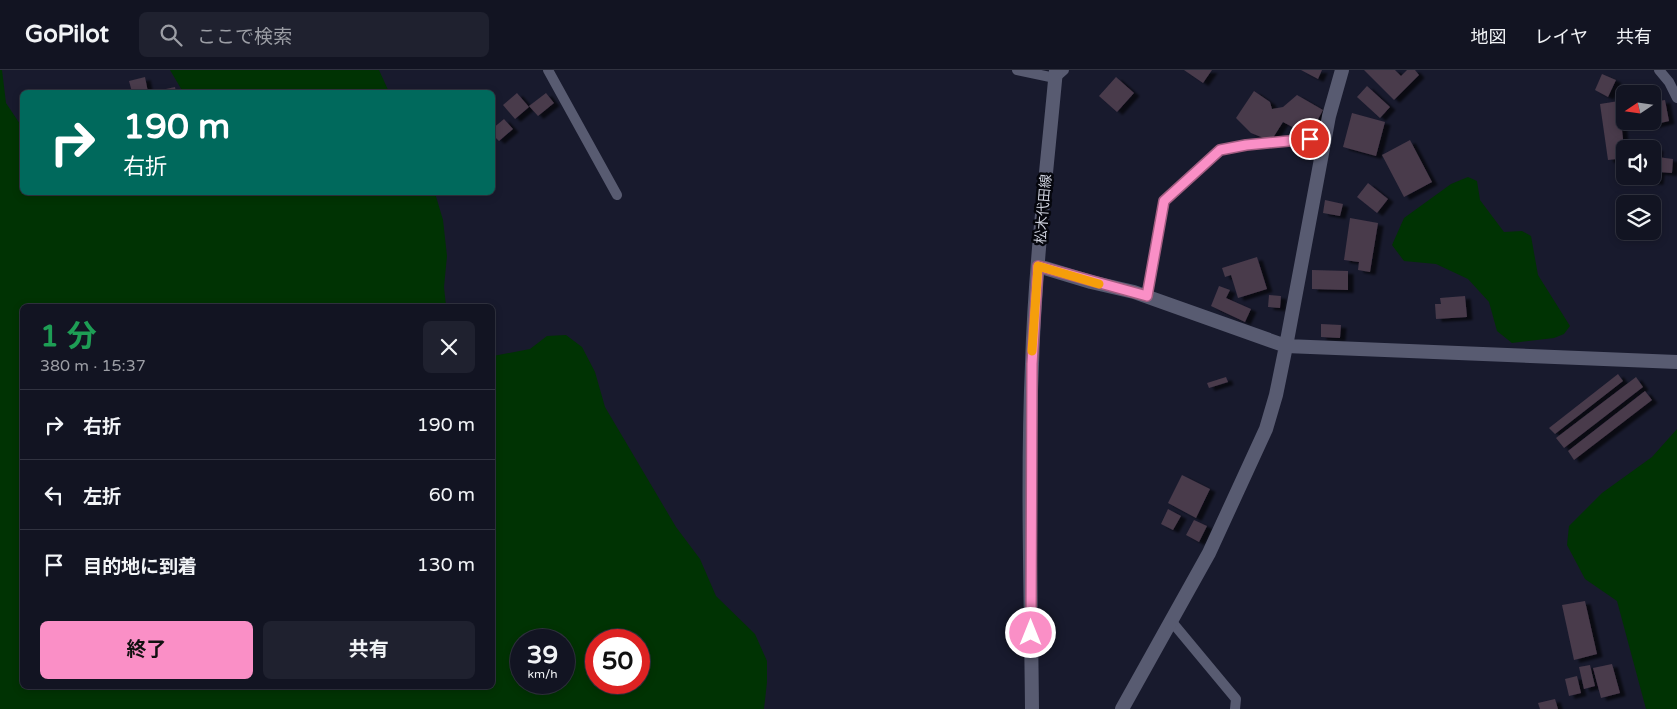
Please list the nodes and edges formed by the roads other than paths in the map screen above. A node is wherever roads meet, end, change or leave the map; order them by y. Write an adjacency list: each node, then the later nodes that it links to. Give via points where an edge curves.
1 (548, 70): 8 (street)
2 (1017, 70): 5 (street)
3 (1342, 70): 7 (street)
4 (1659, 70): 6 (street)
5 (1058, 72): 9 (street, 松木代田線)
6 (1677, 98)
7 (1325, 138): 10 (street, via 1220,150 1164,201); 11 (street)
8 (617, 195)
9 (1038, 266): 10 (street); 14 (street, 松木代田線, via 1032,364)
10 (1147, 296): 11 (street)
11 (1286, 346): 12 (street); 13 (street, via 1266,429 1209,552)
12 (1677, 362)
13 (1172, 622): 15 (street); 16 (street, via 1236,699)
14 (1032, 709)
15 (1122, 709)
16 (1235, 709)

